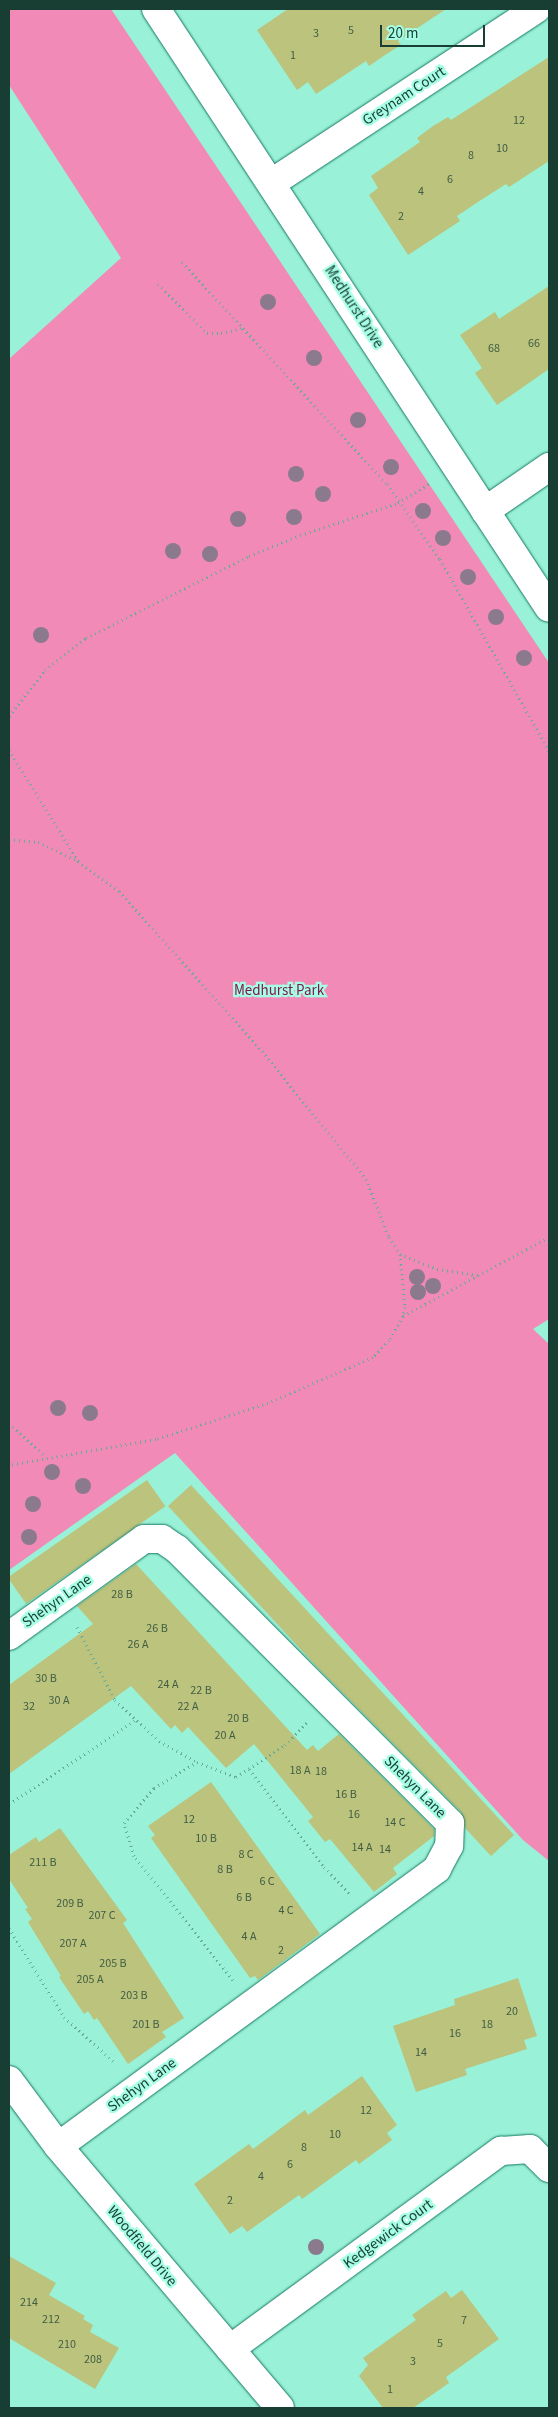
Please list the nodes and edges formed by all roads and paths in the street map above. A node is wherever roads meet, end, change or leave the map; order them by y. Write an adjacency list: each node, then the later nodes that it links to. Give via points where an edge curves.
1 (156, 9): 3 (street, Medhurst Drive)
2 (536, 9): 3 (street, Greynam Court)
3 (272, 182): 9 (street, Medhurst Drive, via 458,465)
4 (182, 262): 6 (path)
5 (158, 284): 6 (path, via 207,332)
6 (242, 328): 8 (path, via 387,484)
7 (549, 467): 9 (street)
8 (398, 503): 11 (path, via 250,556 86,638 45,670); 13 (path, via 440,559)
9 (484, 511): 10 (street, Medhurst Drive)
10 (549, 608)
11 (9, 716)
12 (9, 750): 15 (path)
13 (549, 751)
14 (9, 839): 15 (path, via 38,842)
15 (78, 861): 17 (path, via 119,891 320,1119 366,1179 389,1237)
16 (549, 1237): 18 (path)
17 (400, 1254): 18 (path, via 437,1269); 19 (path)
18 (478, 1275): 19 (path)
19 (403, 1316): 21 (path, via 373,1357 268,1403 156,1439)
20 (9, 1423): 21 (path)
21 (47, 1457): 22 (path)
22 (9, 1465)
23 (63, 1597): 24 (street, Shehyn Lane); 25 (street, Shehyn Lane, via 144,1539 162,1539 178,1549); 26 (path, via 114,1700)
24 (9, 1636)
25 (328, 1700): 28 (path, via 285,1745); 30 (street, Shehyn Lane, via 450,1823 449,1846 437,1869)
26 (136, 1720): 27 (path, via 159,1741); 29 (path)
27 (197, 1762): 28 (path, via 236,1777); 32 (path, via 154,1788 124,1823 134,1856)
28 (249, 1769): 30 (path, via 324,1867)
29 (9, 1804)
30 (372, 1917): 32 (street, Shehyn Lane)
31 (9, 1928): 34 (path, via 64,2017)
32 (252, 2004): 34 (street, Shehyn Lane)
33 (9, 2080): 35 (street, Woodfield Drive)
34 (140, 2086): 35 (street, Shehyn Lane)
35 (58, 2146): 37 (street, Woodfield Drive)
36 (549, 2168): 37 (street, Kedgewick Court, via 530,2149 502,2150)
37 (230, 2349): 38 (street, Woodfield Drive)
38 (280, 2408)

